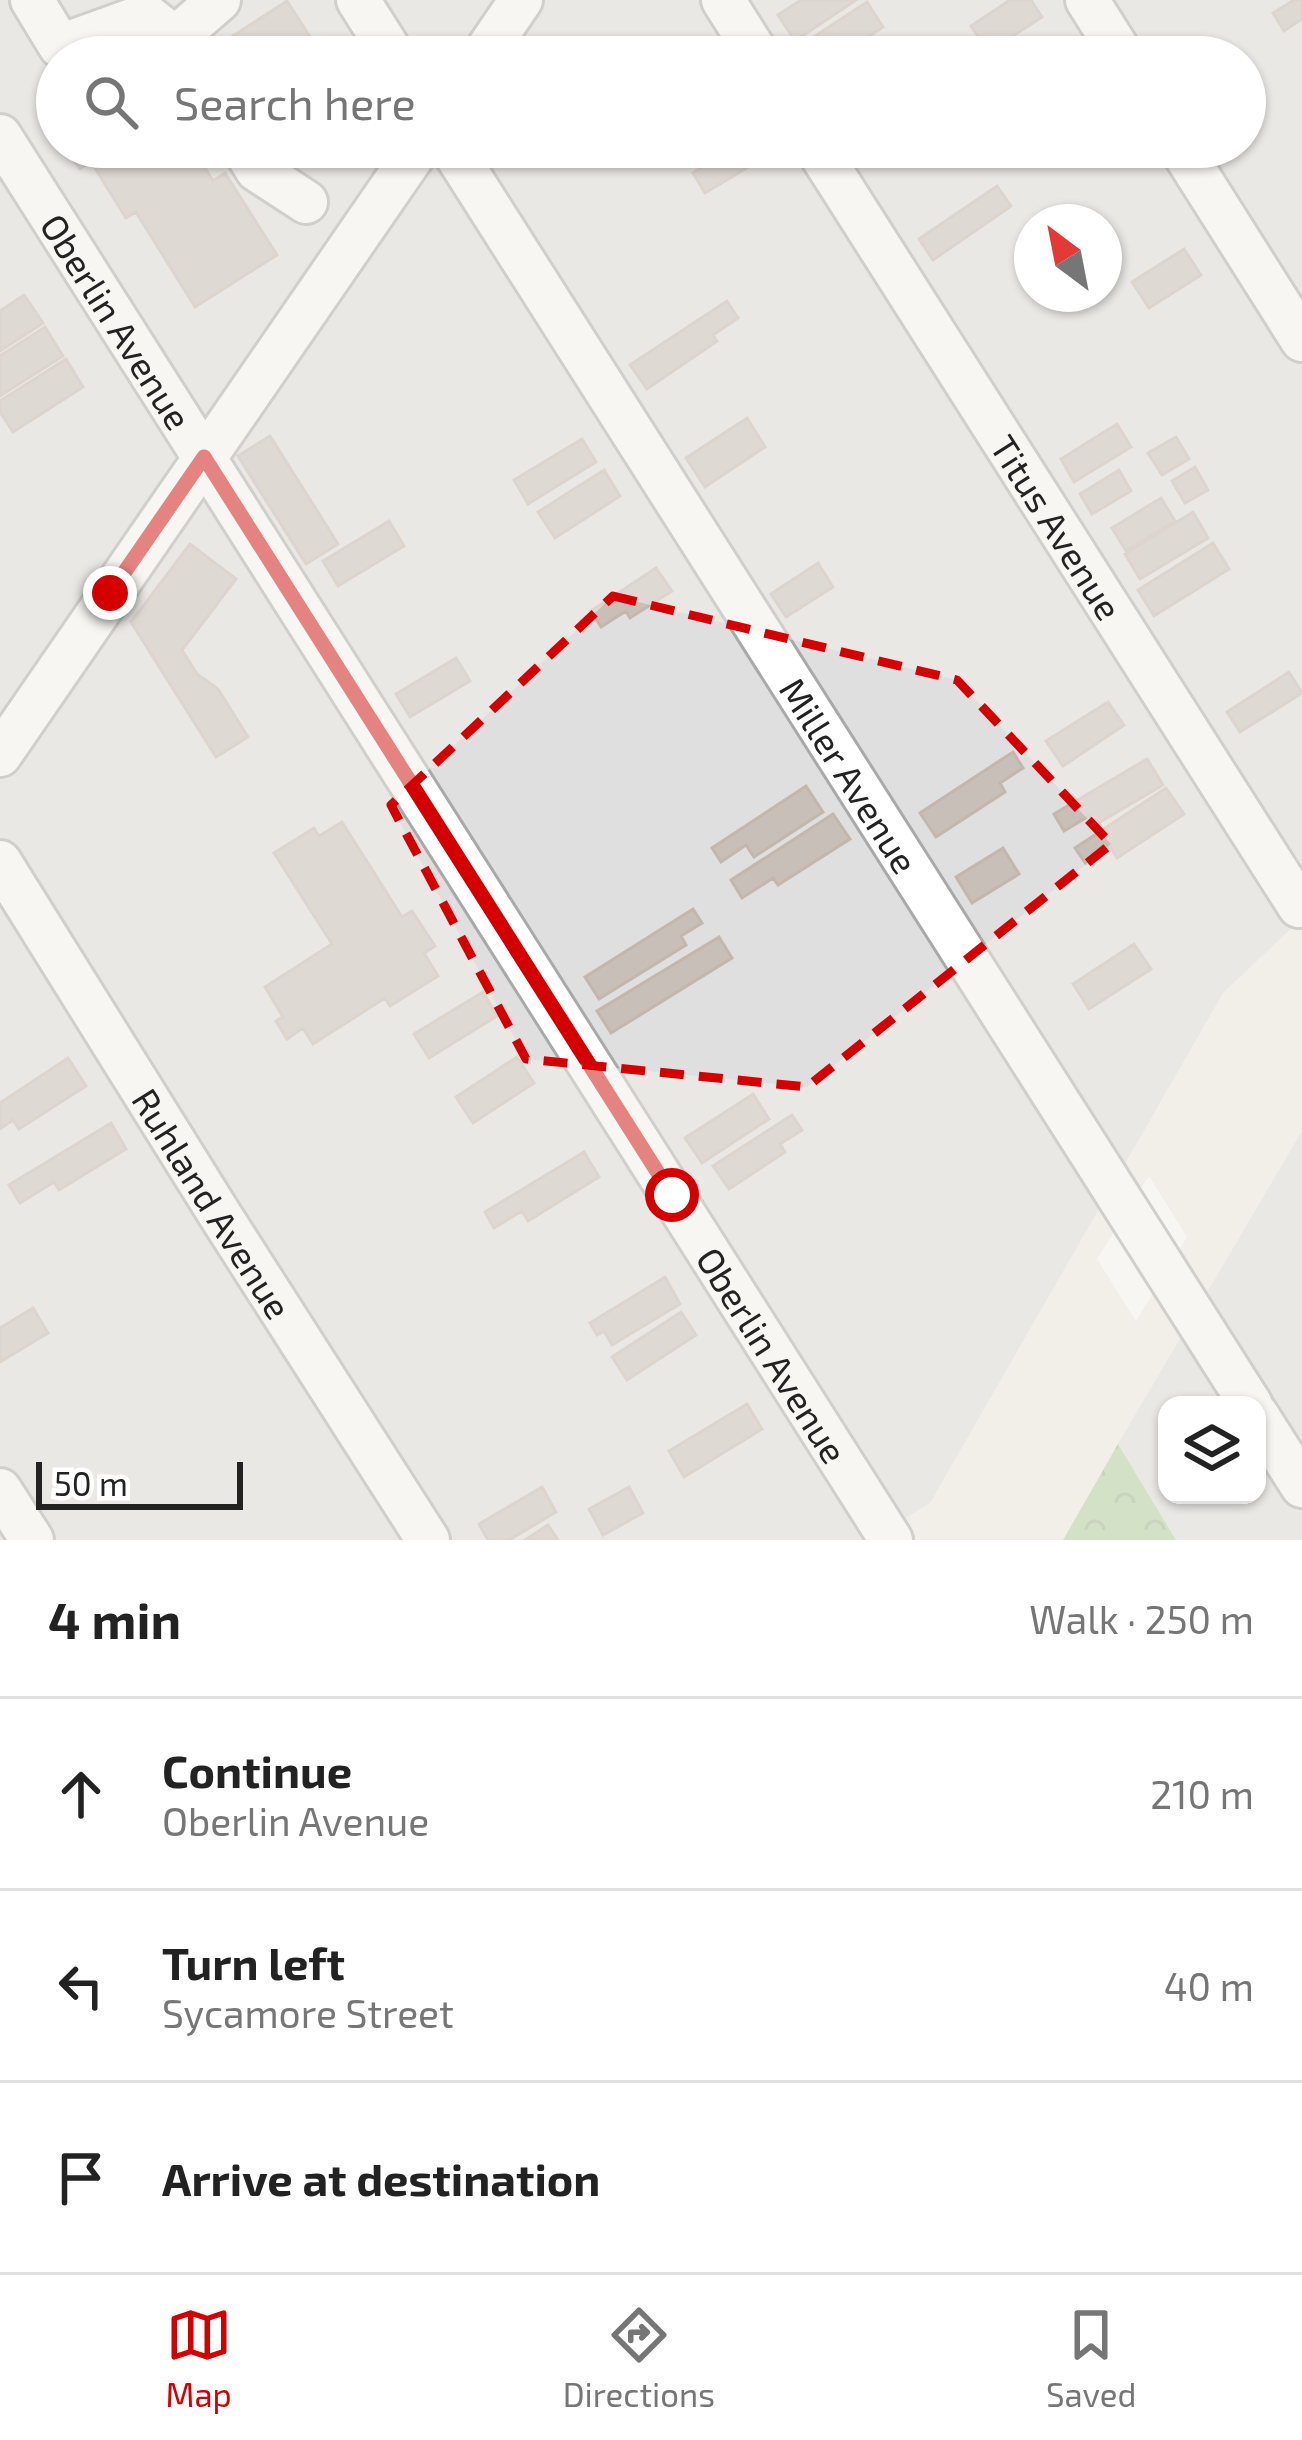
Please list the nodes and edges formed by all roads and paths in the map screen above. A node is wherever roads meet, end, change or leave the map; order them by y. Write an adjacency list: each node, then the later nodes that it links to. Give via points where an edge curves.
1 (32, 0): 7 (street)
2 (219, 0): 10 (street)
3 (358, 0): 11 (street)
4 (521, 0): 12 (street)
5 (723, 0): 13 (street)
6 (1087, 0): 14 (street)
7 (54, 36)
8 (88, 36): 9 (street, via 146,15)
9 (169, 36)
10 (190, 36)
11 (381, 36)
12 (496, 36)
13 (746, 36)
14 (1110, 36)
15 (0, 136): 23 (street, Oberlin Avenue)
16 (256, 168): 21 (street)
17 (404, 168): 23 (street)
18 (464, 168): 27 (street, Miller Avenue)
19 (829, 168): 26 (street, Titus Avenue)
20 (1193, 168): 22 (street)
21 (306, 202)
22 (1301, 338)
23 (204, 457): 24 (street); 33 (street, Oberlin Avenue)
24 (0, 755)
25 (0, 862): 32 (street, Ruhland Avenue)
26 (1298, 906)
27 (1245, 1396)
28 (1266, 1428): 29 (street)
29 (1302, 1486)
30 (0, 1490): 31 (street)
31 (32, 1540)
32 (428, 1540)
33 (891, 1540)

